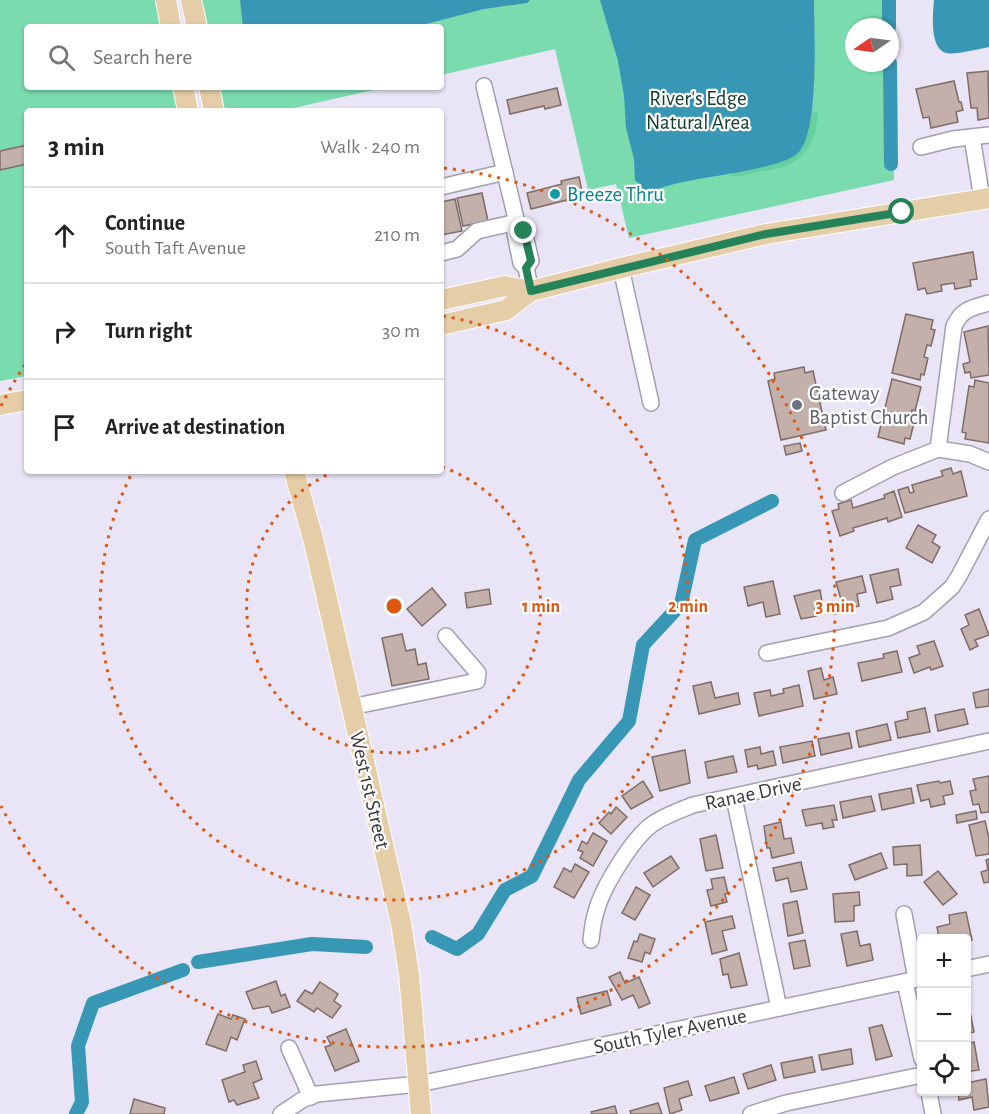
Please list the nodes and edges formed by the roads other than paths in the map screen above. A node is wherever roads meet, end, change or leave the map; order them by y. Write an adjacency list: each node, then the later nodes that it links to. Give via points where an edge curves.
1 (166, 0): 3 (main road)
2 (191, 0): 4 (main road)
3 (170, 24)
4 (196, 24)
5 (484, 86): 13 (street)
6 (184, 90): 8 (main road)
7 (210, 90): 9 (main road)
8 (187, 108)
9 (213, 108)
10 (989, 135): 11 (street)
11 (972, 137): 12 (street); 15 (street)
12 (921, 147)
13 (505, 172): 14 (street); 16 (street)
14 (444, 186)
15 (986, 198): 18 (main road, via 766,234)
16 (518, 225): 17 (street, via 477,231 457,249); 19 (street, via 524,231 531,261 526,268)
17 (444, 252)
18 (621, 268): 19 (main road); 24 (street)
19 (531, 291): 20 (main road, via 505,286); 22 (main road, via 506,310)
20 (444, 299)
21 (989, 303): 26 (street, via 960,315 954,326)
22 (444, 324)
23 (24, 401): 25 (main road)
24 (651, 403)
25 (0, 405)
26 (938, 449): 27 (street, via 970,454); 29 (street)
27 (989, 462)
28 (295, 474): 33 (main road, West 1st Street)
29 (843, 493)
30 (989, 519): 32 (street, via 952,587 924,612 888,628)
31 (446, 636): 33 (street, via 478,673 477,681)
32 (767, 652)
33 (351, 707): 45 (main road, West 1st Street, via 400,923)
34 (989, 741): 35 (street, Ranae Drive)
35 (734, 798): 37 (street, Ranae Drive, via 677,811 644,831 614,873 596,910); 41 (street)
36 (904, 914): 40 (street)
37 (591, 940)
38 (989, 964): 39 (street)
39 (971, 968)
40 (914, 980): 41 (street, South Tyler Avenue); 42 (street)
41 (779, 1008): 45 (street, South Tyler Avenue)
42 (919, 1042)
43 (289, 1048): 46 (street)
44 (917, 1076): 50 (street, via 786,1102)
45 (419, 1084): 46 (street, South Tyler Avenue); 49 (main road, West 1st Street)
46 (311, 1096): 48 (street)
47 (930, 1096): 51 (street)
48 (281, 1114)
49 (421, 1114)
50 (750, 1114)
51 (933, 1114)

